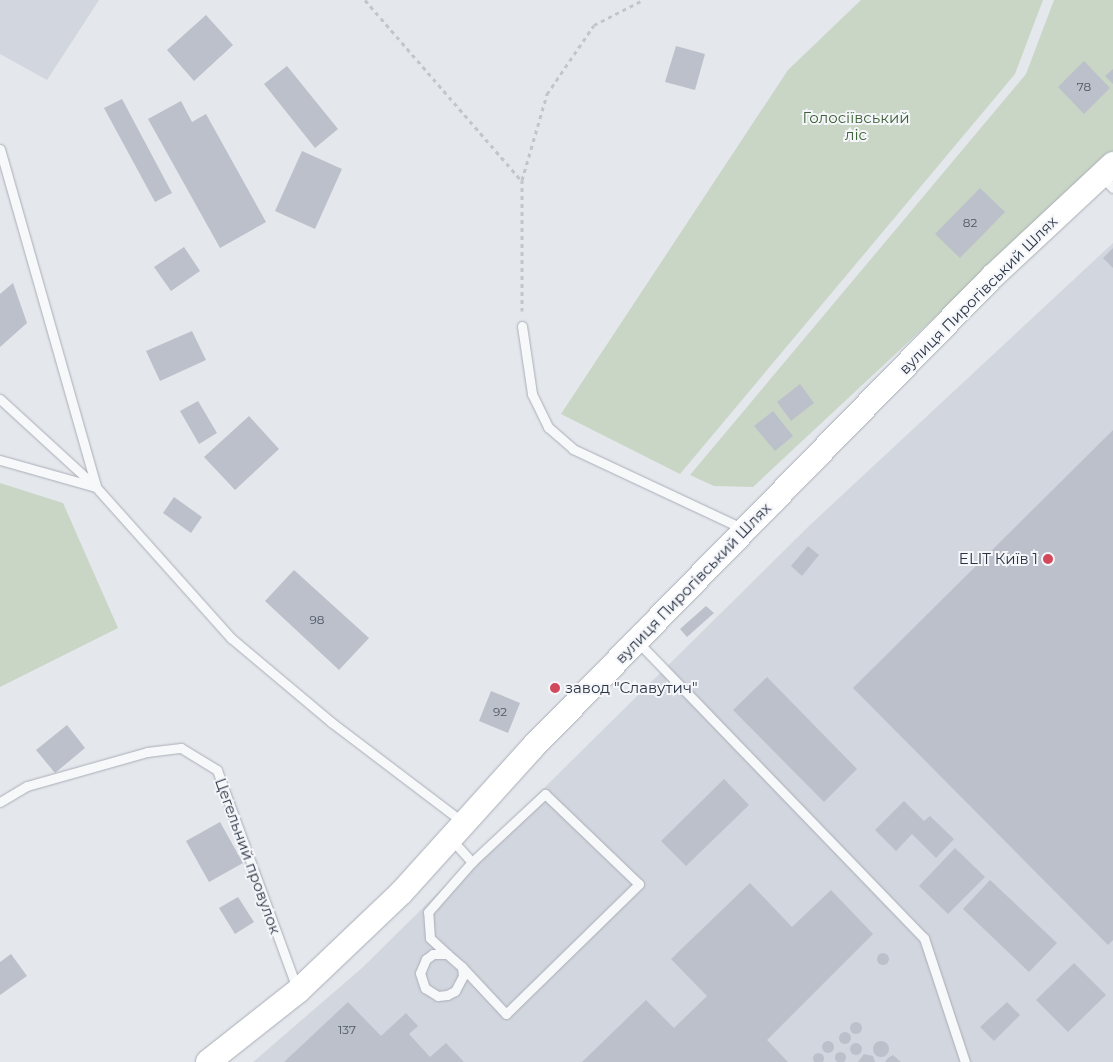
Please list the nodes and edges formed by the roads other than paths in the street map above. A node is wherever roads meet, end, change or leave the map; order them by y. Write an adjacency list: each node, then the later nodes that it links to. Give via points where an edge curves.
1 (0, 149): 6 (lane)
2 (1109, 176): 7 (street, вулиця Пирогівський Шлях, via 992,277)
3 (522, 326): 7 (lane, via 532,394 548,427 573,449)
4 (0, 399): 6 (lane)
5 (0, 460): 6 (lane)
6 (96, 487): 10 (lane, via 231,638)
7 (746, 529): 8 (street, вулиця Пирогівський Шлях)
8 (636, 641): 10 (street, вулиця Пирогівський Шлях, via 534,746); 16 (lane, via 924,938)
9 (0, 802): 14 (lane, Цегельний провулок, via 27,786 147,752 181,748 217,770)
10 (458, 832): 11 (lane); 14 (street, вулиця Пирогівський Шлях, via 401,893)
11 (472, 862): 12 (lane, via 428,912 430,938); 13 (lane, via 544,794 639,884 506,1014)
12 (448, 954): 13 (lane); 13 (lane, via 433,954 422,965 420,973 425,988 438,996 455,991 461,984)
13 (462, 967)
14 (298, 991): 15 (street, вулиця Пирогівський Шлях)
15 (208, 1062)
16 (965, 1062)

